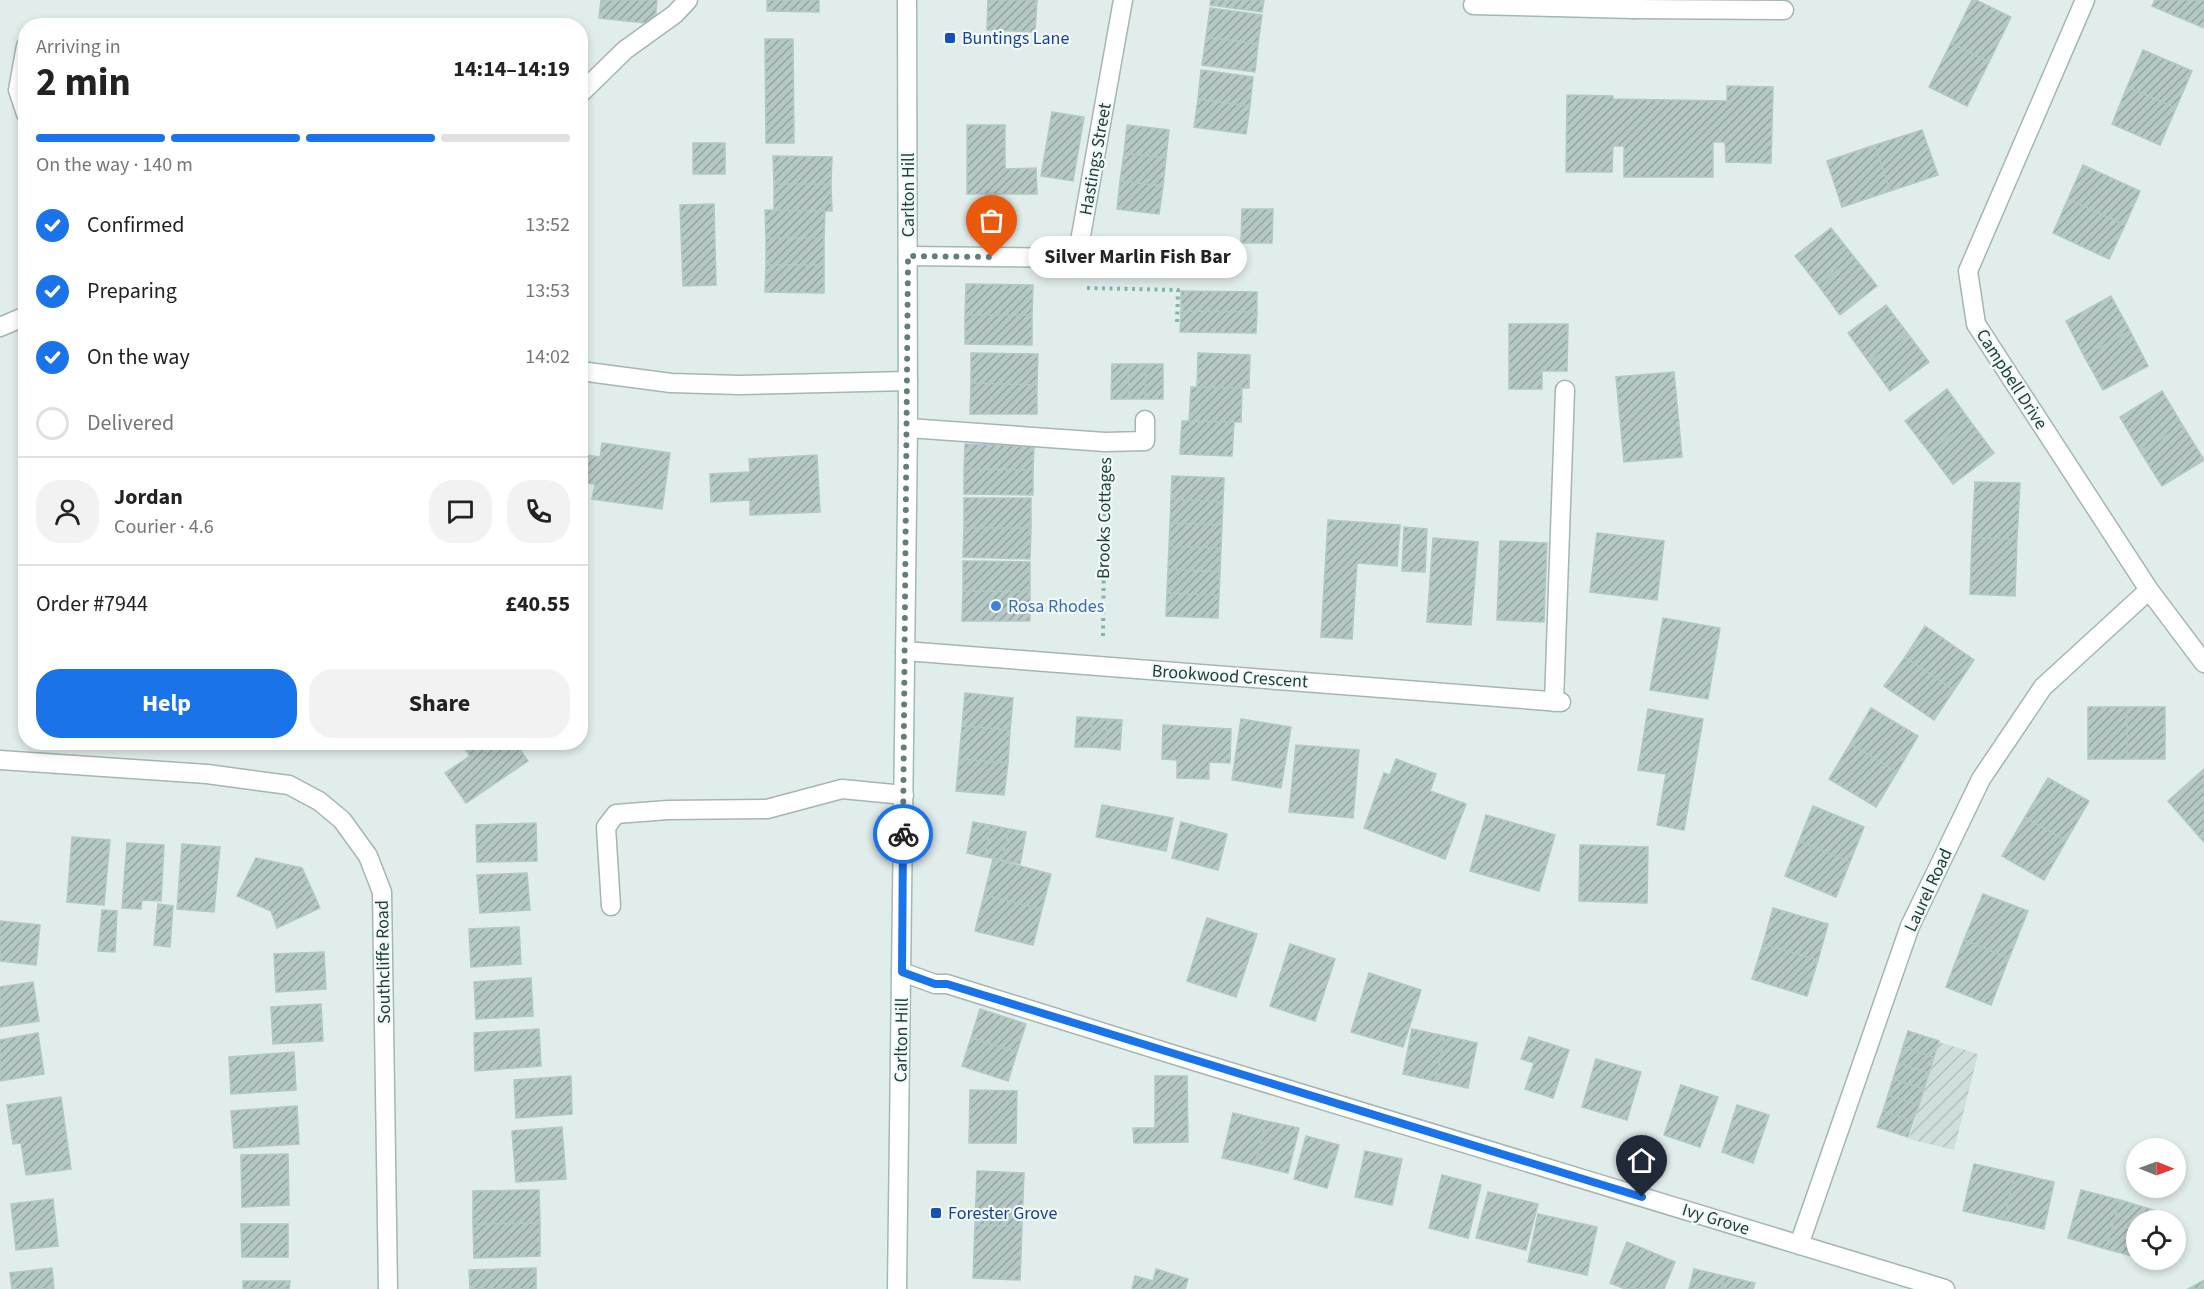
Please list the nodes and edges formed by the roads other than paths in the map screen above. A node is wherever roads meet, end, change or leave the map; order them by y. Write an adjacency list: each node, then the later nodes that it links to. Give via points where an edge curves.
1 (688, 0): 8 (street, via 625,50)
2 (907, 0): 9 (street, Carlton Hill)
3 (1124, 0): 9 (street, Hastings Street, via 1077,258)
4 (2085, 0): 17 (street, Campbell Drive, via 1968,270 1976,324)
5 (1473, 5): 6 (street)
6 (1634, 5): 7 (street)
7 (1784, 10)
8 (588, 86)
9 (908, 256): 13 (street, Carlton Hill)
10 (18, 319): 11 (street)
11 (0, 327)
12 (588, 372): 13 (street, via 682,384)
13 (908, 381): 16 (street, Carlton Hill)
14 (1565, 390): 18 (street, Brookwood Crescent, via 1557,702)
15 (1145, 420): 16 (street, Brooks Cottages, via 1145,441 1105,442)
16 (908, 428): 18 (street, Carlton Hill)
17 (2149, 590): 19 (street, Campbell Drive); 24 (street, Laurel Road, via 2043,687 1981,779 1910,926)
18 (905, 651): 21 (street, Carlton Hill)
19 (2204, 663)
20 (0, 760): 25 (street, Southcliffe Road, via 207,774 289,785 319,801 342,820 368,856 382,892)
21 (904, 795): 22 (street, via 842,789 767,809 616,814 606,827); 23 (street, Carlton Hill)
22 (610, 906)
23 (902, 972): 24 (street, Ivy Grove); 26 (street, Carlton Hill)
24 (1799, 1245): 27 (street, Ivy Grove)
25 (388, 1289)
26 (897, 1289)
27 (1946, 1289)

